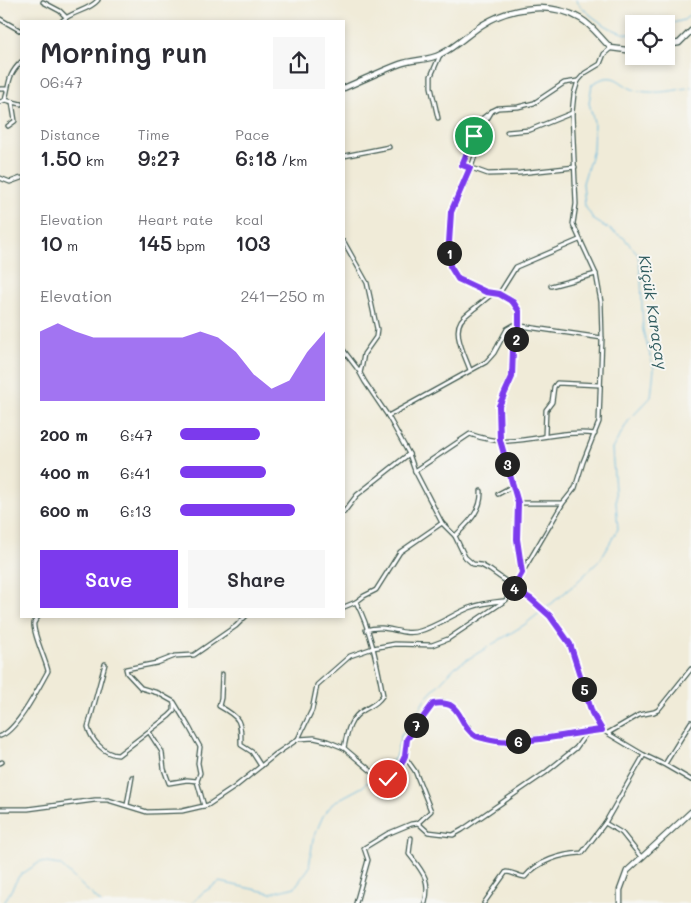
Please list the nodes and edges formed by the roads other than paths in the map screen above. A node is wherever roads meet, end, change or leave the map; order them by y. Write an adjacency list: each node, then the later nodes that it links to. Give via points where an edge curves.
1 (98, 0): 3 (street, via 94,5)
2 (43, 2): 3 (street)
3 (66, 17): 5 (street)
4 (0, 19): 6 (street)
5 (63, 20)
6 (20, 30)
7 (691, 31): 8 (street)
8 (675, 44)
9 (611, 48): 10 (street); 11 (street, via 582,20 571,14 536,8 516,10 496,18); 13 (street, via 600,64)
10 (625, 50)
11 (440, 55): 14 (street, via 402,63); 23 (street, via 431,76)
12 (20, 63): 16 (street, via 11,74)
13 (578, 81): 21 (street, via 564,83 534,103); 22 (street)
14 (345, 88)
15 (0, 89): 16 (street)
16 (6, 89): 17 (street)
17 (5, 100): 18 (street); 19 (street)
18 (0, 102)
19 (12, 102): 20 (street); 24 (street, via 15,121)
20 (20, 104)
21 (492, 111): 29 (street); 29 (street, via 479,121 462,165)
22 (572, 114): 25 (street, via 530,130); 28 (street)
23 (438, 118)
24 (8, 126)
25 (506, 132)
26 (389, 147): 27 (street)
27 (345, 156)
28 (575, 167): 29 (street, via 507,174 488,174); 32 (street, via 573,224)
29 (470, 168): 36 (street, via 451,212 450,266 458,279)
30 (0, 178): 31 (street, via 10,182)
31 (20, 178)
32 (579, 240): 34 (street); 37 (street, via 516,267)
33 (345, 244): 42 (street, via 367,283 377,329 376,337 364,354)
34 (596, 274): 35 (street); 39 (street)
35 (551, 286)
36 (492, 293): 37 (street); 41 (street, via 459,323 458,338)
37 (499, 294): 38 (street, via 513,302 519,311)
38 (519, 326): 39 (street); 41 (street, via 507,329 486,362); 47 (street, via 513,349 512,377 499,406)
39 (602, 338): 43 (street)
40 (345, 352): 42 (street)
41 (470, 370): 44 (street)
42 (360, 373): 44 (street)
43 (599, 385): 45 (street, via 599,422); 46 (street, via 557,383 552,402 546,410)
44 (388, 416): 48 (street)
45 (595, 434): 46 (street); 54 (street, via 575,488)
46 (545, 436): 47 (street, via 507,442)
47 (500, 440): 49 (street, via 470,434); 50 (street)
48 (409, 454): 49 (street); 55 (street, via 357,495)
49 (415, 471): 56 (street)
50 (513, 486): 52 (street); 53 (street)
51 (481, 491): 57 (street, via 476,512)
52 (498, 494)
53 (518, 503): 54 (street); 58 (street, via 517,539)
54 (563, 503): 58 (street)
55 (345, 511)
56 (442, 522): 57 (street); 61 (street, via 400,552 376,590)
57 (454, 536): 59 (street, via 465,557 473,564 490,570)
58 (522, 573): 59 (street)
59 (513, 588): 60 (street); 72 (street, via 550,616 570,644 589,705)
60 (506, 600): 65 (street, via 471,608 419,632 383,627); 66 (street, via 448,639 432,644)
61 (356, 602): 62 (street); 65 (street)
62 (345, 607)
63 (37, 618): 76 (street, via 34,632 46,658 48,671 10,732)
64 (244, 618): 70 (street, via 194,655 175,656 126,669 141,688)
65 (366, 630): 66 (street)
66 (372, 648): 77 (street, via 350,656 320,681 312,710); 78 (street, via 383,695 377,704 353,718)
67 (105, 664): 74 (street, via 88,723 89,733 95,742 118,755)
68 (691, 669): 75 (street, via 658,710 639,714)
69 (222, 674): 82 (street, via 219,706 238,718 241,745 252,752)
70 (174, 702): 74 (street, via 174,711); 85 (street, via 200,748)
71 (691, 722): 81 (street)
72 (602, 730): 73 (street); 75 (street)
73 (588, 731): 80 (street, via 513,741 492,740 475,736 452,705 444,702 433,704 415,726 407,739); 90 (street, via 569,754 462,830 452,835 428,832)
74 (149, 732): 85 (street, via 162,752 169,783)
75 (608, 733): 79 (street)
76 (0, 736)
77 (298, 739): 78 (street, via 314,738); 82 (street)
78 (344, 748): 80 (street, via 383,781 394,775)
79 (644, 755): 81 (street); 91 (street)
80 (405, 756): 90 (street, via 431,811)
81 (665, 765): 84 (street)
82 (261, 766): 87 (street)
83 (132, 777): 86 (street)
84 (691, 780)
85 (197, 781): 87 (street)
86 (127, 805): 87 (street, via 147,812); 88 (street, via 95,800)
87 (204, 806)
88 (0, 809)
89 (691, 812): 93 (street)
90 (418, 823): 94 (street, via 364,848 368,860)
91 (605, 823): 93 (street, via 622,833); 96 (street, via 582,853 545,862 530,870 525,877 506,872)
92 (411, 838): 95 (street, via 409,854 424,873 428,891)
93 (641, 857): 97 (street, via 622,880)
94 (356, 903)
95 (425, 903)
96 (484, 903)
97 (620, 903)

